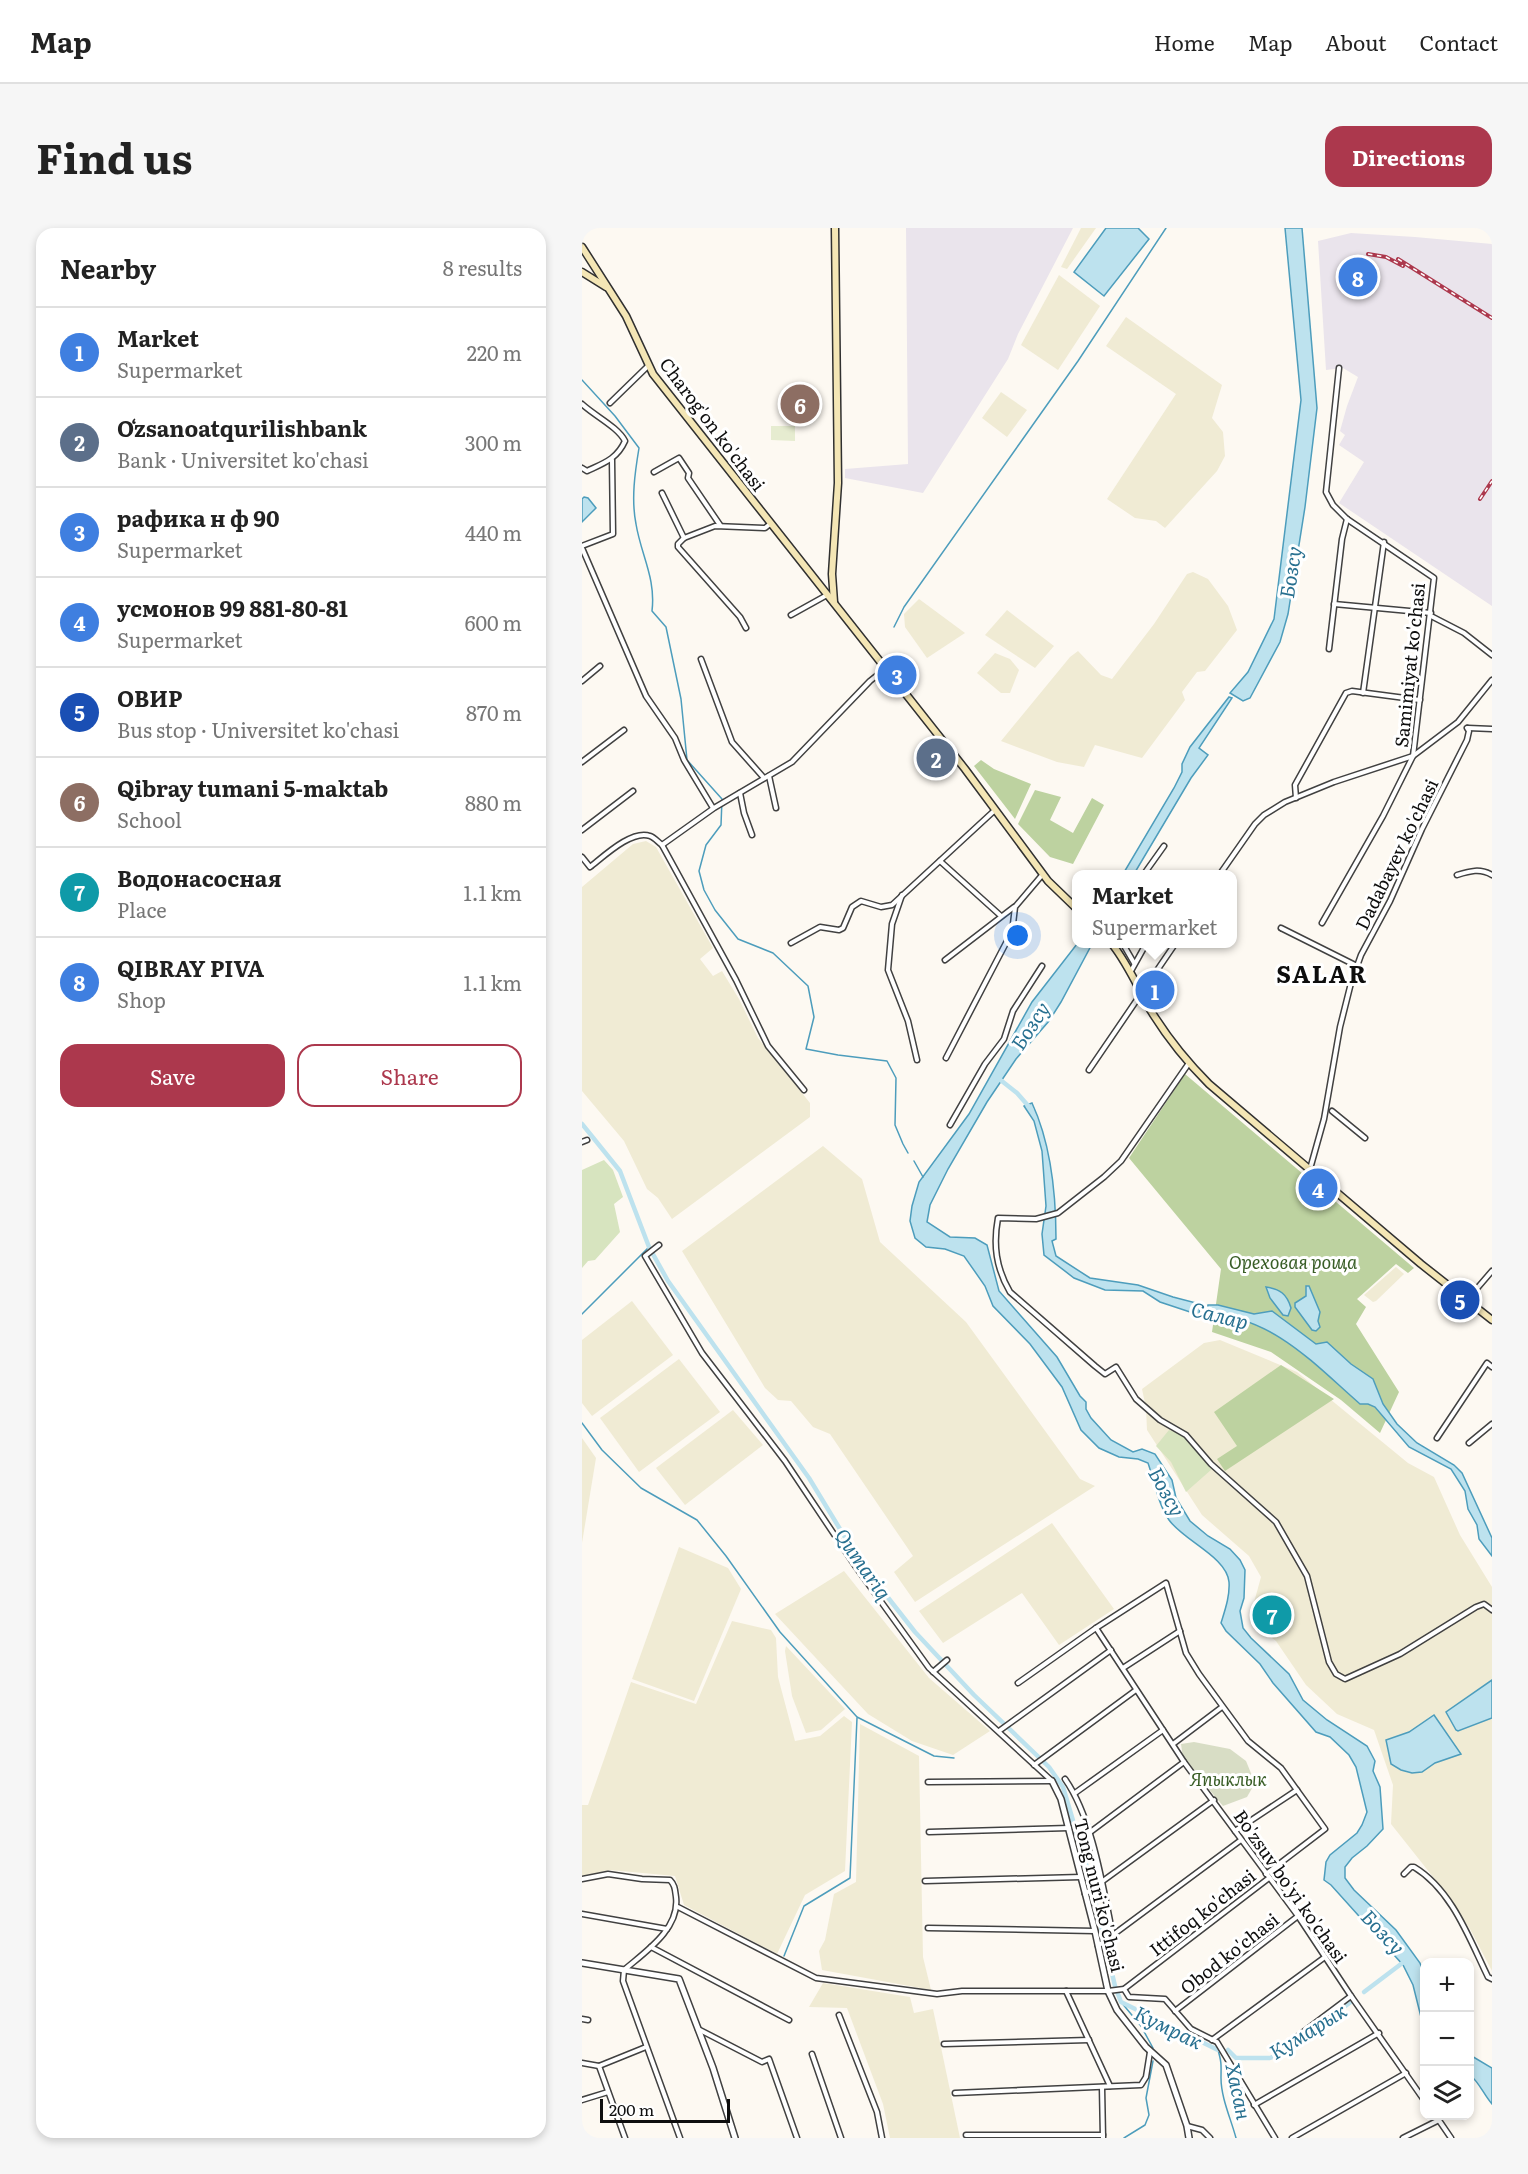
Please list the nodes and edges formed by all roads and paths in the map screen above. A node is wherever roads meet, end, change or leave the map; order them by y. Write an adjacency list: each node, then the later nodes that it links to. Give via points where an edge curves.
1 (835, 228): 19 (main road, via 838,483)
2 (582, 247): 4 (main road, Charog'on ko'chasi)
3 (582, 272): 4 (main road)
4 (609, 289): 5 (main road, Charog'on ko'chasi)
5 (648, 366): 7 (street); 15 (main road, Charog'on ko'chasi)
6 (1339, 369): 13 (street, Samimiyat ko'chasi, via 1326,492)
7 (610, 403)
8 (582, 404): 9 (street, via 620,432 625,441)
9 (612, 460): 10 (street, via 587,471); 18 (street, via 613,534)
10 (582, 468)
11 (654, 472): 14 (street, via 679,458)
12 (662, 493): 16 (street)
13 (1347, 519): 17 (street, Samimiyat ko'chasi); 23 (street)
14 (720, 525): 15 (street); 16 (street)
15 (770, 525): 20 (main road, Charog'on ko'chasi)
16 (684, 538): 27 (street, via 678,546)
17 (1384, 543): 24 (street); 25 (street, Samimiyat ko'chasi, via 1434,578)
18 (582, 547): 48 (street, via 646,696)
19 (832, 574): 20 (main road); 22 (main road)
20 (819, 585): 21 (main road, Charog'on ko'chasi)
21 (827, 595): 22 (main road, Charog'on ko'chasi); 26 (street)
22 (834, 603): 32 (main road, Charog'on ko'chasi)
23 (1334, 604): 24 (street); 28 (street)
24 (1375, 608): 25 (street); 35 (street)
25 (1431, 614): 29 (street); 36 (street, Samimiyat ko'chasi)
26 (791, 615)
27 (746, 628)
28 (1329, 649)
29 (1492, 655)
30 (701, 659): 44 (street, via 732,742)
31 (600, 666): 34 (street)
32 (885, 669): 43 (street, via 792,762); 50 (main road, Charog'on ko'chasi)
33 (1492, 680): 37 (street)
34 (582, 681)
35 (1363, 693): 36 (street); 47 (street, via 1352,691 1343,697 1295,785)
36 (1420, 700): 41 (street, Samimiyat ko'chasi)
37 (1458, 722): 38 (street); 41 (street)
38 (1467, 728): 39 (street); 76 (street, Dadabayev ko'chasi, via 1467,740)
39 (1492, 729)
40 (624, 730): 42 (street)
41 (1413, 756): 47 (street); 66 (street, Samimiyat ko'chasi)
42 (582, 762)
43 (769, 776): 44 (street); 49 (street)
44 (764, 778): 46 (street)
45 (633, 790): 51 (street)
46 (740, 793): 48 (street); 52 (street)
47 (1296, 798): 58 (street, via 1264,815)
48 (714, 808): 53 (street)
49 (777, 808)
50 (996, 809): 56 (street); 59 (main road, Charog'on ko'chasi)
51 (582, 830)
52 (752, 835)
53 (662, 845): 55 (street, via 650,836 638,834 590,867); 83 (street, via 768,1046)
54 (1164, 846): 57 (street)
55 (582, 857)
56 (940, 861): 62 (street); 65 (street)
57 (1147, 870)
58 (1223, 870)
59 (1043, 874): 63 (main road, Charog'on ko'chasi); 64 (street)
60 (1457, 874): 61 (street, via 1472,870)
61 (1492, 875)
62 (903, 895): 68 (street, via 887,907 861,901 852,907 843,928 820,927); 80 (street, via 892,924 888,970 908,1021)
63 (1072, 904)
64 (1015, 907): 65 (street); 79 (street, via 1007,941)
65 (1001, 916): 73 (street)
66 (1322, 922)
67 (1281, 928): 76 (street)
68 (791, 943)
69 (1115, 948): 77 (main road)
70 (1125, 948): 74 (street)
71 (1143, 948): 74 (street)
72 (1172, 948): 78 (street)
73 (945, 960)
74 (1134, 963): 77 (street)
75 (1042, 966): 85 (street, via 1013,1011 1004,1039)
76 (1357, 966): 87 (street, Dadabayev ko'chasi, via 1342,1016 1324,1119)
77 (1131, 971): 78 (main road)
78 (1141, 991): 81 (main road); 82 (street)
79 (946, 1058)
80 (917, 1060)
81 (1189, 1063): 87 (main road, via 1217,1092); 96 (street, via 1121,1161 1104,1177 1058,1213 1036,1219 998,1218 995,1253 1001,1277 1010,1292 1105,1374 1116,1367 1136,1399 1160,1420 1186,1435 1211,1464 1276,1522 1307,1575 1329,1662 1336,1674 1345,1678 1400,1654 1476,1607 1484,1604)
82 (1089, 1070)
83 (804, 1090)
84 (1332, 1111): 86 (street)
85 (950, 1125)
86 (1365, 1138)
87 (1310, 1170): 90 (main road)
88 (659, 1245): 102 (street, via 645,1256 702,1353 785,1461 856,1567)
89 (1492, 1270): 90 (street)
90 (1467, 1300): 91 (main road)
91 (1492, 1320)
92 (1492, 1367): 94 (street, via 1487,1364)
93 (1492, 1424): 95 (street)
94 (1437, 1438)
95 (1469, 1443)
96 (1492, 1610)
97 (1096, 1628): 98 (street, via 1166,1583); 99 (street, Bo'zsuv bo'yi ko'chasi); 103 (street)
98 (1180, 1631): 101 (street); 105 (street, via 1186,1653)
99 (1111, 1650): 101 (street, Bo'zsuv bo'yi ko'chasi); 106 (street)
100 (947, 1660): 102 (street)
101 (1123, 1668): 104 (street, Bo'zsuv bo'yi ko'chasi)
102 (934, 1670): 106 (street)
103 (1018, 1683)
104 (1136, 1690): 107 (street, Bo'zsuv bo'yi ko'chasi); 110 (street)
105 (1222, 1707): 108 (street); 114 (street, via 1248,1741 1281,1768)
106 (1000, 1730): 110 (street)
107 (1163, 1730): 108 (street, Bo'zsuv bo'yi ko'chasi); 115 (street)
108 (1173, 1744): 109 (street, Bo'zsuv bo'yi ko'chasi)
109 (1185, 1762): 116 (street, Bo'zsuv bo'yi ko'chasi); 120 (street)
110 (1035, 1763): 112 (street)
111 (1065, 1779): 115 (street)
112 (1052, 1781): 113 (street); 117 (street, Tong nuri ko'chasi)
113 (928, 1782)
114 (1297, 1790): 118 (street); 123 (street, Ittifoq ko'chasi, via 1325,1829)
115 (1075, 1792): 120 (street)
116 (1214, 1800): 118 (street, Bo'zsuv bo'yi ko'chasi); 127 (street)
117 (1069, 1828): 119 (street); 124 (street, Tong nuri ko'chasi)
118 (1235, 1831): 121 (street, Bo'zsuv bo'yi ko'chasi)
119 (929, 1832)
120 (1089, 1833): 127 (street)
121 (1241, 1840): 123 (street, Bo'zsuv bo'yi ko'chasi); 135 (street)
122 (1404, 1874): 141 (street, via 1414,1867 1438,1888)
123 (1267, 1876): 131 (street, Bo'zsuv bo'yi ko'chasi); 142 (street, Ittifoq ko'chasi)
124 (1081, 1877): 126 (street); 128 (street, Tong nuri ko'chasi)
125 (582, 1879): 129 (street, via 608,1874 670,1880)
126 (925, 1881)
127 (1101, 1884): 128 (street); 135 (street)
128 (1086, 1894): 134 (street, Tong nuri ko'chasi)
129 (678, 1907): 133 (street); 143 (street, via 816,1978 937,1994)
130 (582, 1914): 133 (street)
131 (1298, 1916): 138 (street, Bo'zsuv bo'yi ko'chasi); 146 (street, Obod ko'chasi)
132 (928, 1928): 134 (street)
133 (668, 1929): 137 (street)
134 (1095, 1931): 136 (street, Tong nuri ko'chasi)
135 (1111, 1937): 136 (street)
136 (1098, 1946): 144 (street, Tong nuri ko'chasi)
137 (651, 1947): 140 (street); 150 (street)
138 (1325, 1957): 145 (street, Bo'zsuv bo'yi ko'chasi); 154 (street)
139 (582, 1964): 140 (street)
140 (624, 1970): 151 (street, via 679,1980); 156 (street, via 623,1982)
141 (1492, 1979)
142 (1122, 1990): 144 (street); 146 (street, via 1136,1999 1165,1999)
143 (1066, 1991): 144 (street); 153 (street)
144 (1110, 1991): 158 (street, Tong nuri ko'chasi, via 1117,2010)
145 (1351, 1996): 152 (street, Bo'zsuv bo'yi ko'chasi); 157 (street)
146 (1176, 2011): 154 (street, via 1191,2029)
147 (839, 2015): 179 (street, via 877,2112)
148 (582, 2019): 149 (street)
149 (588, 2020)
150 (789, 2020)
151 (698, 2029): 176 (street); 177 (street, via 762,2062 769,2059)
152 (1379, 2033): 162 (street, Bo'zsuv bo'yi ko'chasi); 169 (street)
153 (1089, 2040): 155 (street); 163 (street)
154 (1212, 2040): 169 (street, via 1217,2042)
155 (944, 2044)
156 (646, 2047): 161 (street); 175 (street)
157 (1278, 2051)
158 (1150, 2052): 163 (street, via 1141,2085); 171 (street, Tong nuri ko'chasi, via 1166,2065)
159 (812, 2054): 178 (street)
160 (582, 2063): 161 (street)
161 (599, 2066): 165 (street)
162 (1406, 2073): 167 (street, Bo'zsuv bo'yi ko'chasi); 183 (street)
163 (1110, 2086): 164 (street)
164 (1102, 2087): 166 (street); 173 (street)
165 (608, 2092): 168 (street); 174 (street)
166 (956, 2093)
167 (1420, 2093)
168 (582, 2100)
169 (1254, 2105): 182 (street)
170 (1439, 2120): 184 (street); 185 (street)
171 (1187, 2126): 180 (street, Tong nuri ko'chasi); 181 (street, via 1202,2130)
172 (966, 2135): 173 (street)
173 (1103, 2136)
174 (625, 2138)
175 (680, 2138)
176 (735, 2138)
177 (797, 2138)
178 (841, 2138)
179 (882, 2138)
180 (1190, 2138)
181 (1210, 2138)
182 (1275, 2138)
183 (1292, 2138)
184 (1403, 2138)
185 (1451, 2138)

